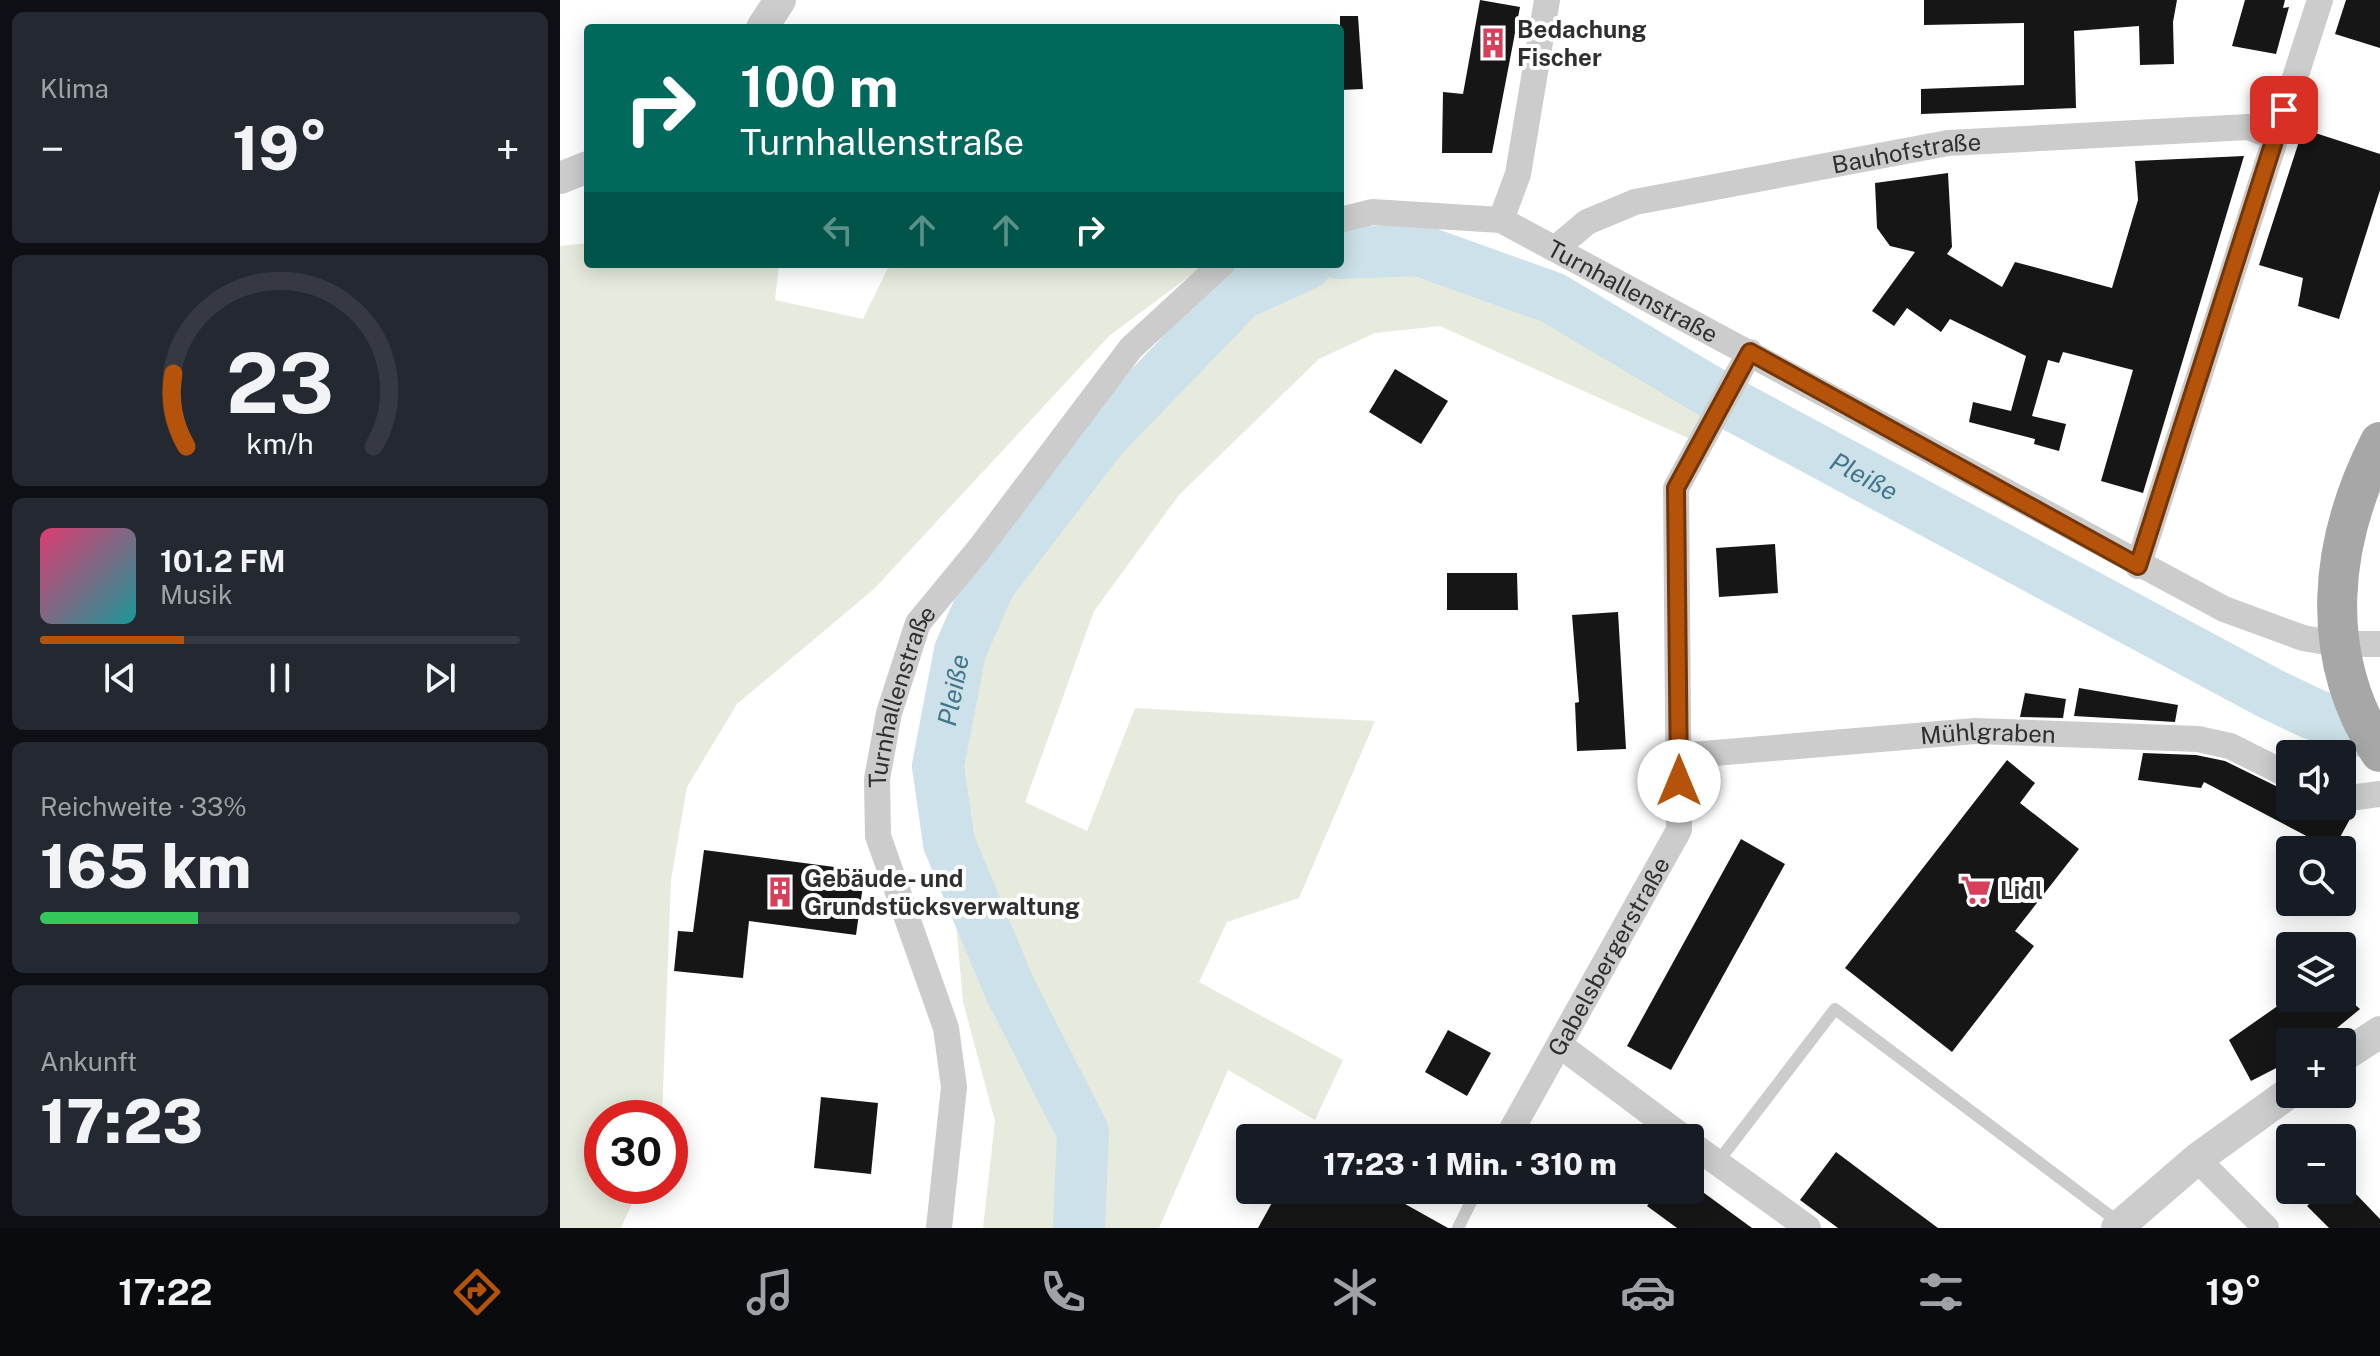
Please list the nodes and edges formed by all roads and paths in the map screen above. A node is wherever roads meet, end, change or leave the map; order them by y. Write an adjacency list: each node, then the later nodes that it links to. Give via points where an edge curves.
1 (780, 0): 4 (street)
2 (1547, 0): 9 (street, via 1518,174)
3 (2320, 0): 5 (street)
4 (765, 24)
5 (2275, 137): 10 (street, Bauhofstraße, via 2248,127 1948,143 1635,202 1587,222); 14 (street)
6 (584, 169): 7 (street)
7 (560, 178)
8 (1344, 219): 9 (street, Turnhallenstraße, via 1372,212)
9 (1501, 220): 10 (street, Turnhallenstraße)
10 (1555, 249): 12 (street, Turnhallenstraße)
11 (1218, 268): 33 (street, Turnhallenstraße, via 1131,348 918,623 889,713 877,779 878,836 946,1028 954,1087)
12 (1750, 352): 14 (street, Turnhallenstraße); 18 (street, Gabelsbergerstraße, via 1676,488)
13 (2380, 442): 16 (main road, via 2364,473 2338,564)
14 (2138, 566): 16 (street, Turnhallenstraße)
15 (2380, 644): 16 (street, Turnhallenstraße)
16 (2341, 660): 17 (main road, via 2363,726)
17 (2380, 752)
18 (1679, 756): 19 (street, Mühlgraben, via 1975,731 2198,739 2230,746); 23 (street, Gabelsbergerstraße, via 1679,830)
19 (2276, 769)
20 (2380, 794): 21 (street)
21 (2356, 797)
22 (2380, 1032): 24 (street)
23 (1561, 1046): 26 (street, Gabelsbergerstraße); 27 (street)
24 (2356, 1048)
25 (2276, 1102): 29 (street)
26 (1515, 1124)
27 (1665, 1124)
28 (1704, 1153): 30 (street)
29 (2197, 1159): 32 (street); 36 (street)
30 (1717, 1163): 32 (lane, via 1835,1009); 35 (street)
31 (1470, 1204): 34 (lane)
32 (2119, 1226)
33 (939, 1228)
34 (1458, 1228)
35 (1808, 1228)
36 (2266, 1228)

